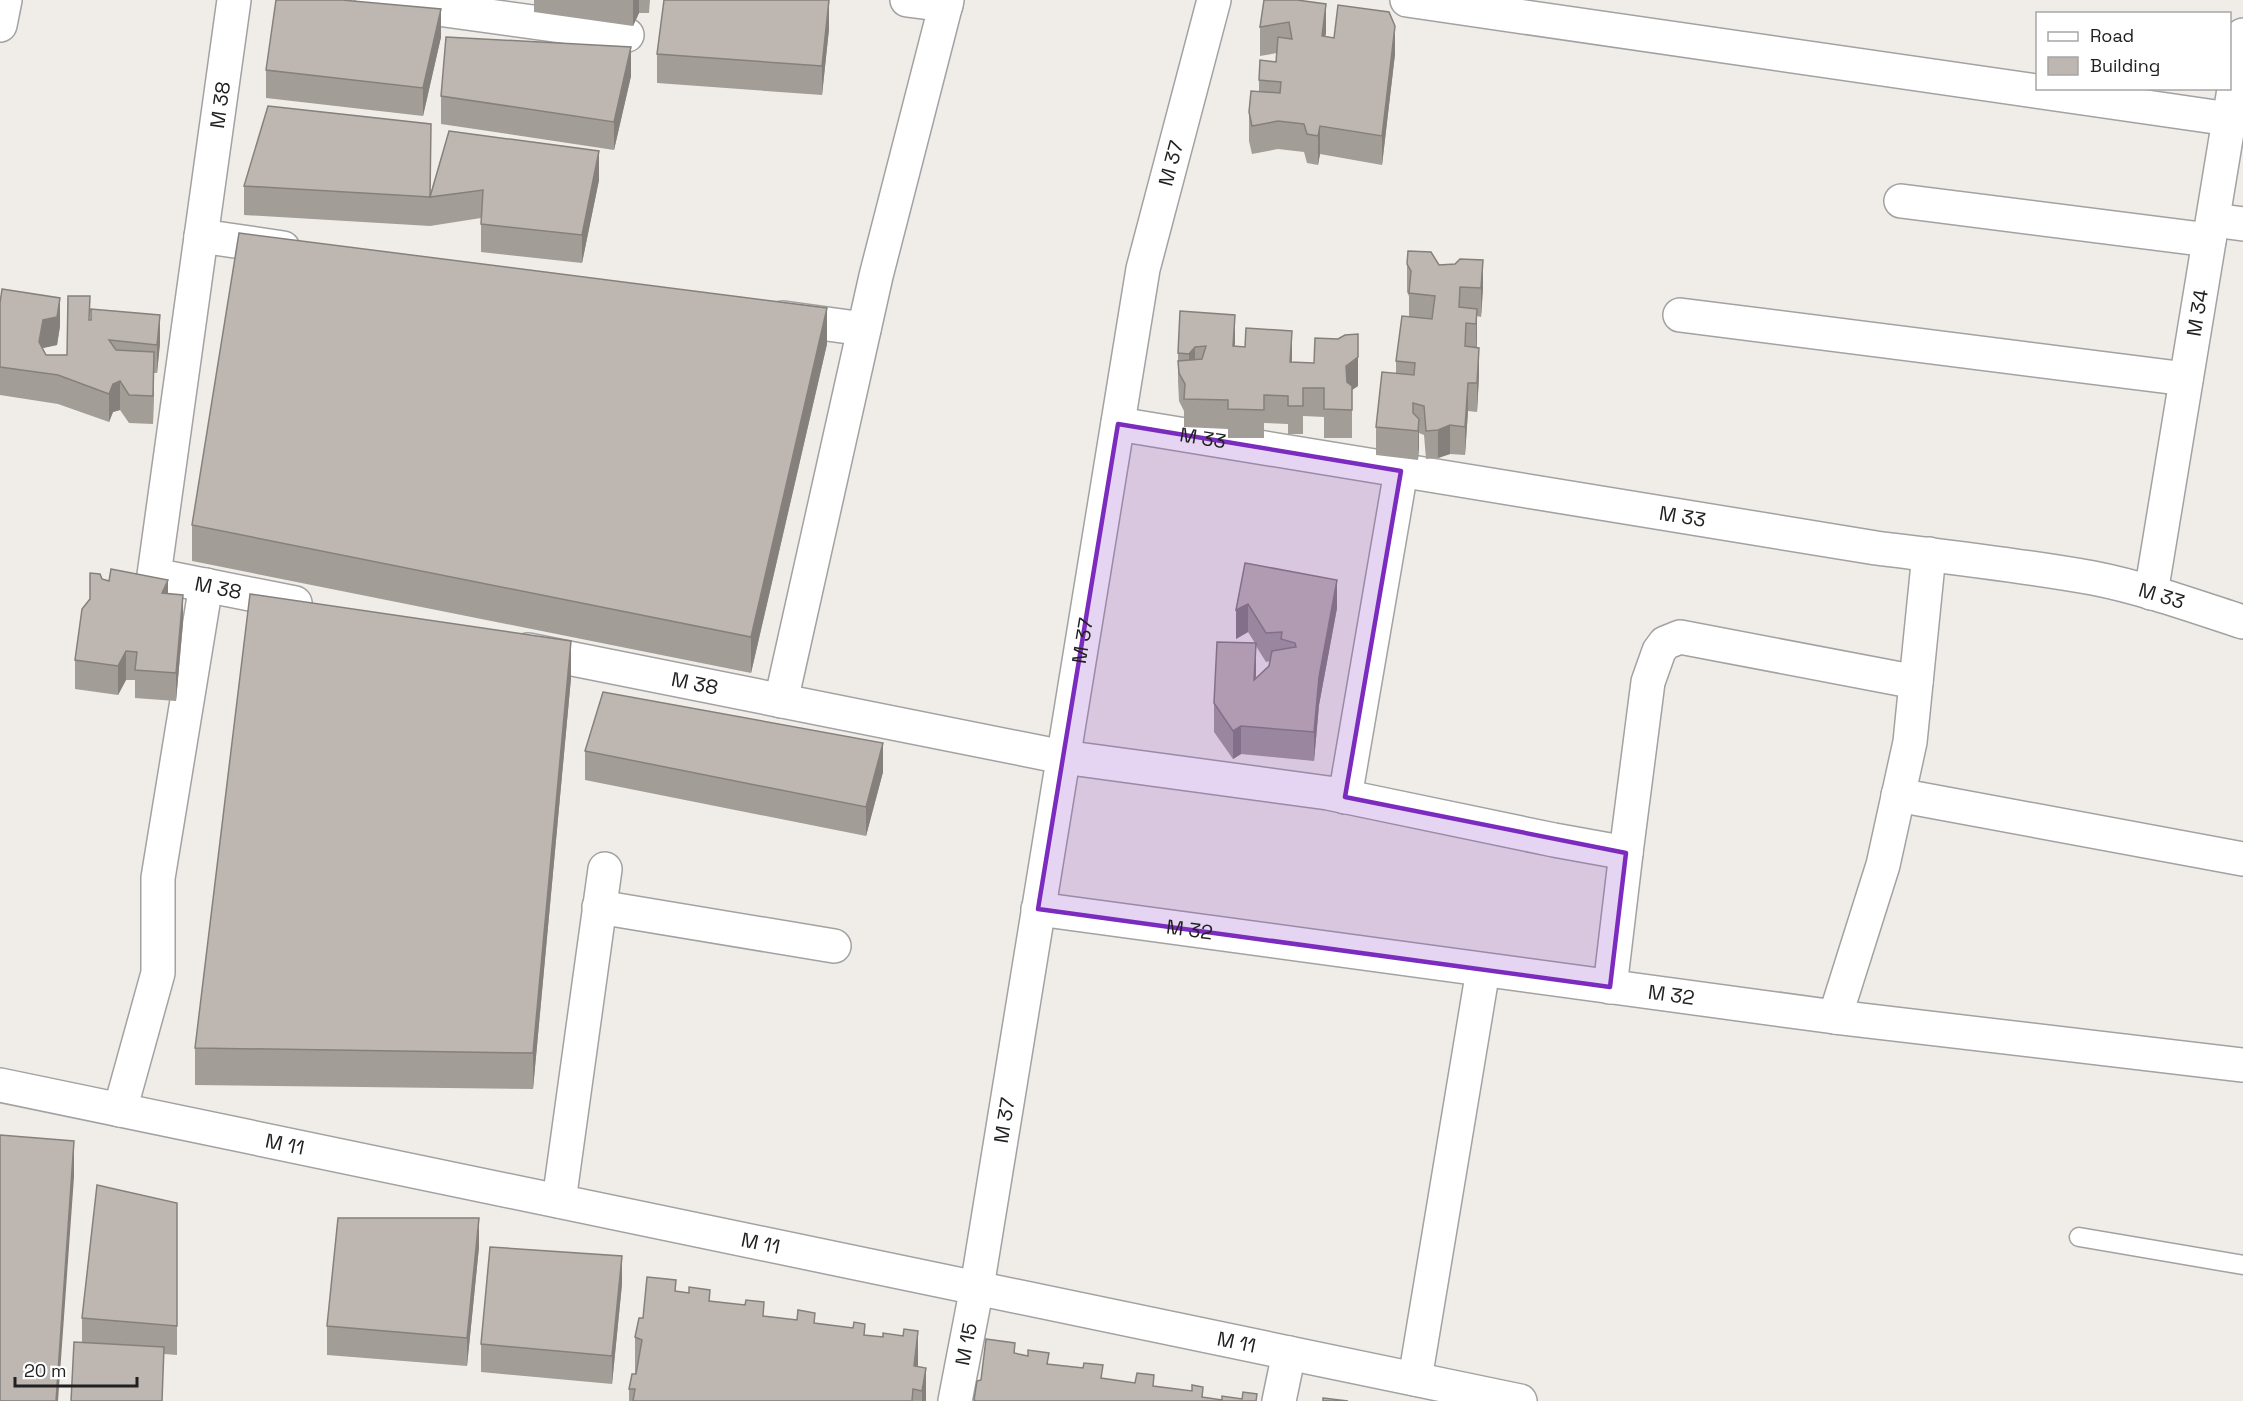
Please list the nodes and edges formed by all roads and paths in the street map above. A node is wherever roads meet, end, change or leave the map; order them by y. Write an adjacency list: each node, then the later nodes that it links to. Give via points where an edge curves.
1 (5, 0): 8 (street)
2 (234, 0): 14 (street, M 38)
3 (372, 0): 9 (street)
4 (907, 0): 7 (street)
5 (1214, 0): 20 (street, M 37, via 1143,269)
6 (1407, 0): 11 (street)
7 (946, 2): 18 (street)
8 (0, 25)
9 (627, 35)
10 (2243, 35): 11 (street, M 34)
11 (2229, 119): 13 (street, M 34)
12 (1900, 201): 13 (street)
13 (2222, 228): 19 (street, M 34)
14 (201, 236): 15 (street); 23 (street, M 38, via 154,575)
15 (308, 251)
16 (758, 314): 18 (street)
17 (1680, 315): 19 (street)
18 (864, 329): 29 (street)
19 (2186, 380): 24 (street, M 34)
20 (1118, 424): 21 (street, M 33); 30 (street, M 37)
21 (1401, 471): 22 (street, M 33); 32 (street)
22 (1929, 554): 24 (street, M 33, via 2095,579); 28 (street)
23 (206, 585): 25 (street, M 38); 44 (street, via 158,878 158,973)
24 (2151, 593): 26 (street, M 33)
25 (323, 609)
26 (2243, 622)
27 (499, 644): 29 (street, M 38)
28 (1916, 682): 31 (street, via 1910,742); 33 (street, via 1680,637 1665,643 1648,682)
29 (781, 701): 30 (street, M 38)
30 (1063, 758): 32 (street, M 38); 37 (street, M 37)
31 (1898, 795): 34 (street); 41 (street, via 1883,865)
32 (1345, 797): 33 (street, M 38)
33 (1626, 853): 40 (street)
34 (2243, 859)
35 (604, 870): 36 (street)
36 (599, 907): 38 (street); 45 (street)
37 (1038, 909): 39 (street, M 32); 48 (street, M 37)
38 (834, 946)
39 (1483, 970): 40 (street, M 32); 50 (street)
40 (1610, 987): 41 (street, M 32)
41 (1835, 1017): 42 (street, M 32)
42 (2243, 1065)
43 (0, 1084): 44 (street, M 11)
44 (120, 1110): 45 (street, M 11)
45 (559, 1201): 48 (street, M 11)
46 (2079, 1237): 47 (lane)
47 (2243, 1265)
48 (976, 1287): 49 (street, M 11); 51 (street, M 15)
49 (1289, 1353): 50 (street, M 11); 52 (street)
50 (1415, 1379): 53 (street, M 11)
51 (955, 1401)
52 (1279, 1401)
53 (1520, 1401)

